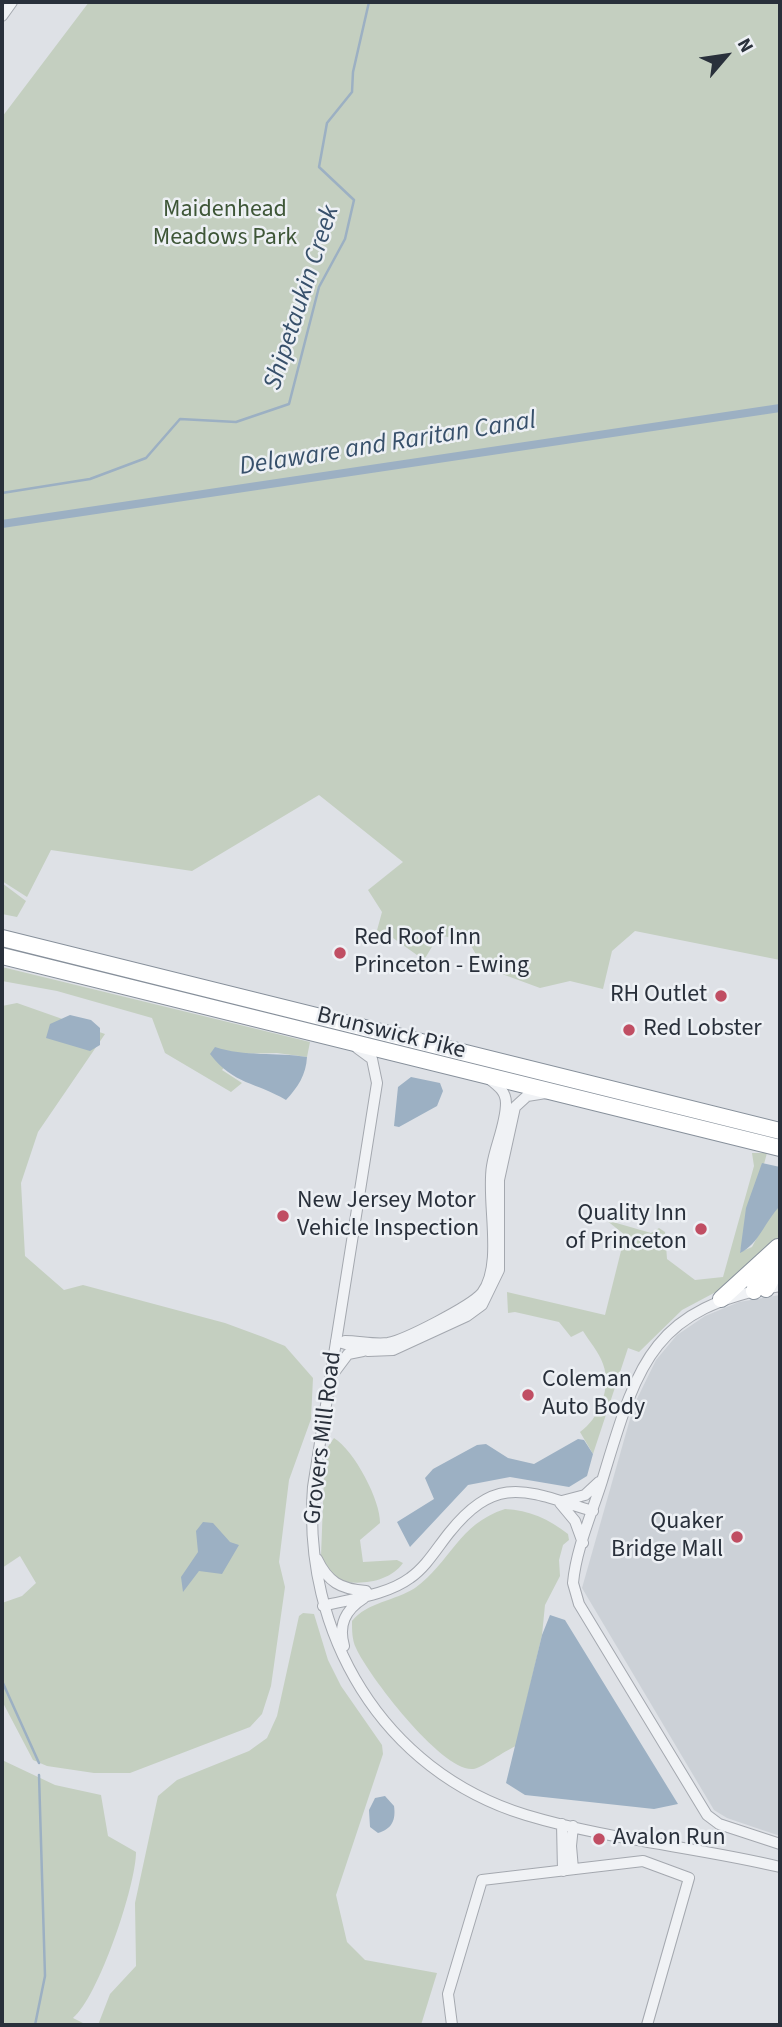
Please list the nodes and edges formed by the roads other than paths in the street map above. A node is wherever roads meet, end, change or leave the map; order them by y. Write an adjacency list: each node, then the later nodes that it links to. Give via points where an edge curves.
1 (12, 2): 2 (street)
2 (2, 16)
3 (2, 928): 7 (highway)
4 (2, 938): 7 (highway, Brunswick Pike)
5 (2, 956): 8 (highway, Brunswick Pike)
6 (2, 963): 8 (highway)
7 (158, 976): 12 (highway, Brunswick Pike)
8 (176, 999): 9 (highway, Brunswick Pike)
9 (349, 1042): 10 (highway, Brunswick Pike); 17 (street, Grovers Mill Road, via 372,1059 377,1083)
10 (483, 1075): 11 (highway, Brunswick Pike); 17 (street, via 499,1086 506,1101 491,1167 492,1261 487,1284 464,1308 395,1341)
11 (555, 1092): 13 (highway, Brunswick Pike); 18 (street, via 527,1096 515,1107 499,1180 499,1270 482,1305 400,1347)
12 (780, 1130)
13 (780, 1148)
14 (780, 1252): 15 (highway); 16 (highway)
15 (767, 1288): 16 (street)
16 (721, 1299): 20 (street, via 679,1323 653,1350 632,1385)
17 (336, 1341): 18 (street); 19 (street, Grovers Mill Road)
18 (368, 1351): 19 (street, via 348,1354)
19 (330, 1379): 24 (street, Grovers Mill Road, via 313,1487)
20 (603, 1477): 21 (street, via 586,1495); 22 (street)
21 (558, 1501): 22 (street); 23 (street, via 575,1521); 25 (street, via 516,1491 483,1499 465,1513 417,1573)
22 (593, 1511): 23 (street)
23 (583, 1543): 29 (street, via 573,1579 577,1601 706,1813 716,1823)
24 (312, 1546): 25 (street, via 323,1571 336,1584 354,1590); 26 (street, Grovers Mill Road)
25 (383, 1590): 26 (street); 27 (street, via 360,1601 344,1619 341,1635)
26 (323, 1606): 27 (street, Grovers Mill Road)
27 (350, 1669): 28 (street, Grovers Mill Road, via 384,1721 435,1768 490,1801)
28 (568, 1825): 30 (street, Grovers Mill Road); 32 (street)
29 (780, 1844)
30 (714, 1855): 31 (street, Grovers Mill Road); 33 (street, Grovers Mill Road)
31 (780, 1867)
32 (568, 1870): 34 (street, via 482,1880 448,1994); 35 (street, via 643,1861 689,1878)
33 (780, 1875)
34 (452, 2025)
35 (647, 2025)

